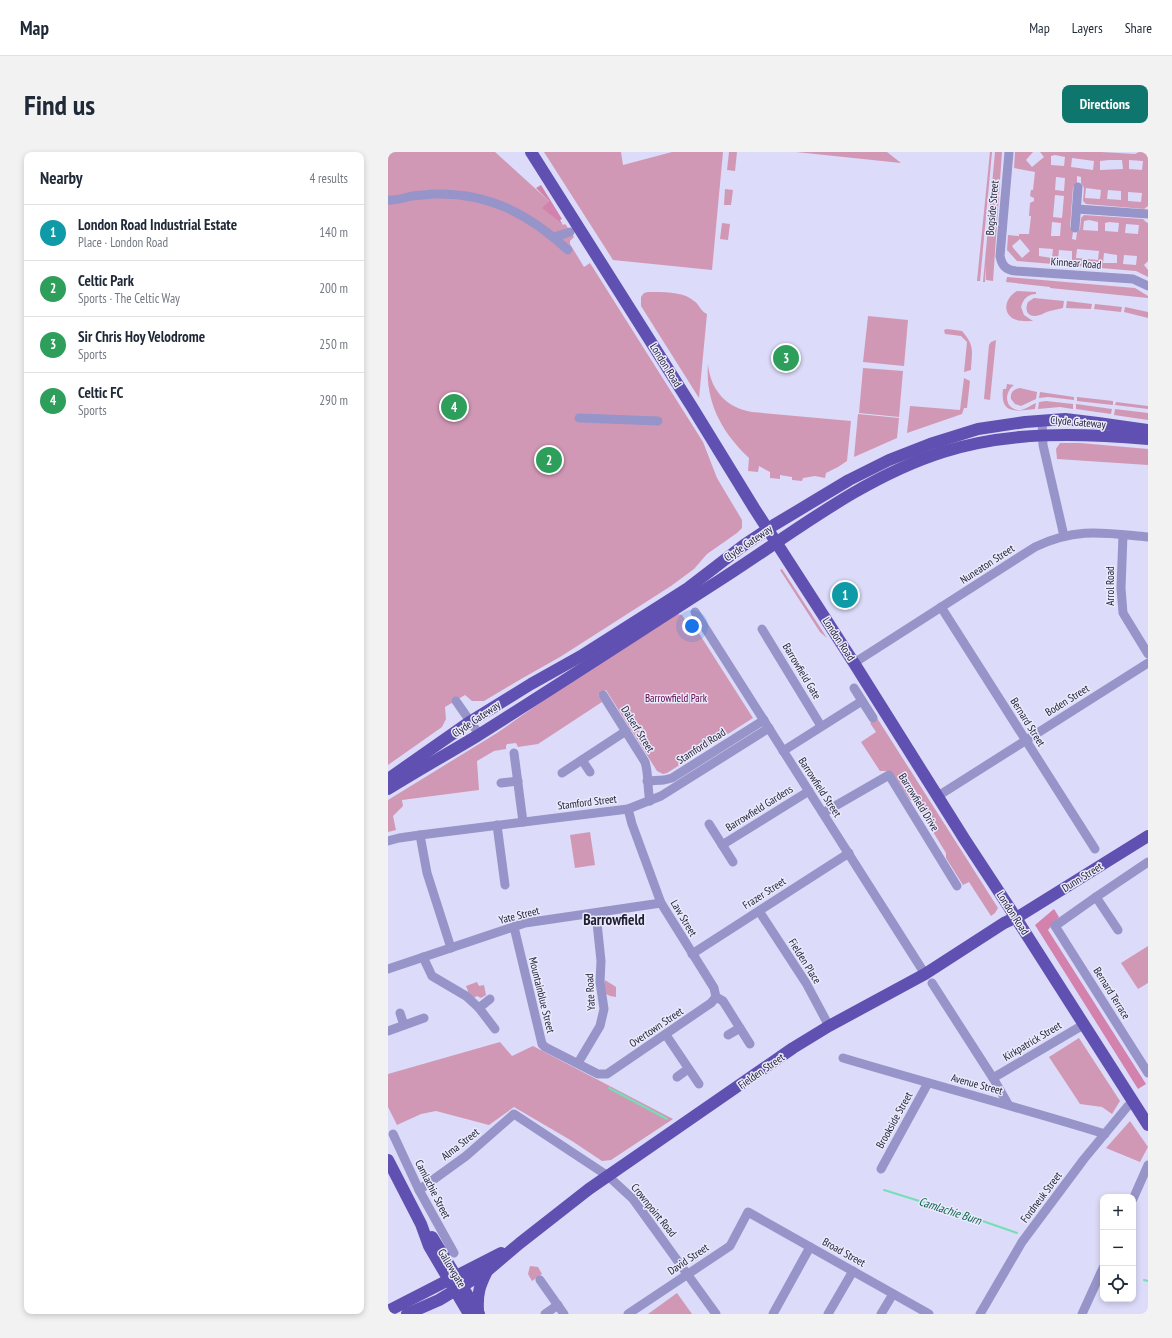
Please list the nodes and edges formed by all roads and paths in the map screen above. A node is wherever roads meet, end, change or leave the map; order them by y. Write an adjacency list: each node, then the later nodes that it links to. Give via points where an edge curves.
1 (531, 152): 19 (main road, London Road)
2 (1009, 152): 11 (street, Bogside Street, via 1000,256)
3 (1078, 187): 5 (street)
4 (388, 200): 9 (street, via 434,194 477,198 521,214)
5 (1077, 209): 6 (street); 7 (street)
6 (1148, 214)
7 (1075, 228)
8 (570, 232): 9 (street)
9 (554, 237): 10 (street)
10 (568, 250)
11 (1003, 265): 12 (street, Kinnear Road, via 1016,271 1133,279)
12 (1148, 286)
13 (579, 418): 15 (street)
14 (1042, 420): 16 (main road, Clyde Gateway, via 1071,420); 17 (street); 19 (main road, Clyde Gateway, via 978,429 900,455 849,480)
15 (658, 422)
16 (1148, 430)
17 (1042, 436): 18 (main road, Clyde Gateway, via 1092,435); 21 (street); 23 (main road, Clyde Gateway, via 980,443 930,457 865,486)
18 (1148, 440)
19 (768, 529): 23 (main road, London Road); 35 (main road, Clyde Gateway, via 688,588 581,656)
20 (1123, 535): 21 (street, Nuneaton Street, via 1092,532); 22 (street, Nuneaton Street); 27 (street, Arrol Road, via 1122,610)
21 (1064, 536): 24 (street, Nuneaton Street, via 1035,548)
22 (1148, 537)
23 (776, 543): 28 (main road, London Road); 39 (main road, Clyde Gateway)
24 (941, 607): 28 (street, Nuneaton Street); 40 (street, Bernard Street)
25 (695, 612): 36 (street, Barrowfield Street)
26 (762, 629): 37 (street, Barrowfield Gate)
27 (1148, 654)
28 (854, 663): 52 (main road, London Road)
29 (1148, 663): 40 (street, Boden Street)
30 (854, 688): 33 (street)
31 (602, 695): 38 (street, Dalserf Street)
32 (456, 701): 35 (street)
33 (862, 701): 34 (street); 37 (street)
34 (873, 718)
35 (471, 721): 39 (street); 46 (main road, Clyde Gateway)
36 (766, 724): 41 (street, Barrowfield Street); 47 (street, Stamford Road, via 672,778); 53 (street, Stamford Street, via 662,796)
37 (821, 726): 41 (street)
38 (626, 731): 43 (street); 47 (street, Dalserf Street, via 645,762)
39 (479, 734): 50 (main road, Clyde Gateway)
40 (1026, 740): 52 (street, Boden Street); 63 (street, Bernard Street)
41 (783, 751): 51 (street, Barrowfield Street)
42 (514, 753): 48 (street)
43 (582, 760): 44 (street); 45 (street)
44 (590, 772)
45 (562, 773)
46 (388, 779)
47 (647, 780): 53 (street, Dalserf Street)
48 (518, 781): 49 (street); 56 (street)
49 (502, 783)
50 (388, 789)
51 (809, 791): 55 (street, Barrowfield Street); 62 (street, Barrowfield Gardens)
52 (938, 796): 73 (main road, London Road)
53 (650, 801): 54 (street, Stamford Street)
54 (628, 809): 56 (street, Stamford Street); 70 (street, Law Street)
55 (823, 813): 64 (street, Barrowfield Street); 68 (street, Barrowfield Drive, via 888,775)
56 (523, 822): 58 (street, Stamford Street)
57 (709, 824): 62 (street, Barrowfield Gardens)
58 (497, 825): 59 (street, Stamford Street); 67 (street)
59 (420, 835): 61 (street, Stamford Street); 77 (street, via 427,873)
60 (1148, 836): 73 (main road, Dunn Street)
61 (388, 841)
62 (722, 845): 65 (street, Barrowfield Gardens)
63 (1095, 850)
64 (849, 853): 71 (street, Frazer Street); 81 (street, Barrowfield Street)
65 (733, 862)
66 (1148, 862): 69 (street, Dunn Street)
67 (505, 885)
68 (957, 886)
69 (1096, 897): 74 (street, Dunn Street); 76 (street)
70 (661, 903): 72 (street, Yate Street); 78 (street, Law Street)
71 (759, 911): 78 (street, Frazer Street); 89 (street, Fielden Place, via 806,983)
72 (596, 913): 75 (street, Yate Street, via 525,923); 97 (street, Yate Road, via 604,1009 600,1026)
73 (1015, 917): 81 (main road, Fielden Street); 88 (main road, London Road)
74 (1055, 926): 99 (street, Bernard Terrace)
75 (514, 927): 77 (street, Yate Street); 97 (street, Mountainblue Street, via 542,1044)
76 (1118, 930)
77 (451, 948): 79 (street, Yate Street)
78 (692, 954): 82 (street, Law Street, via 714,988)
79 (423, 957): 80 (street, Yate Street); 84 (street, via 432,976 466,996)
80 (388, 969)
81 (929, 979): 89 (main road, Fielden Street); 102 (street, Barrowfield Street)
82 (716, 997): 90 (street, Law Street, via 723,1001); 93 (street, Overtown Street, via 712,1003)
83 (490, 999): 84 (street)
84 (479, 1008): 91 (street)
85 (400, 1013): 87 (street)
86 (424, 1018): 87 (street)
87 (404, 1025): 92 (street)
88 (1083, 1025): 102 (street, Kirkpatrick Street); 105 (main road, London Road)
89 (829, 1026): 114 (main road, Fielden Street, via 793,1048)
90 (740, 1028): 94 (street); 95 (street, Law Street)
91 (495, 1029)
92 (388, 1030)
93 (666, 1035): 98 (street); 100 (street, Overtown Street)
94 (728, 1035)
95 (750, 1044)
96 (843, 1058): 103 (street, Avenue Street)
97 (578, 1063): 100 (street, Mountainblue Street, via 598,1074)
98 (688, 1069): 101 (street); 104 (street)
99 (1148, 1073)
100 (607, 1074)
101 (677, 1077)
102 (993, 1078): 106 (street, Barrowfield Street)
103 (928, 1083): 106 (street, Avenue Street); 113 (street, Brookside Street)
104 (699, 1084)
105 (1133, 1102): 108 (main road, London Road); 110 (street, Fordneuk Street)
106 (1008, 1104): 110 (street, Avenue Street)
107 (514, 1114): 114 (street, Crownpoint Road); 115 (street, Alma Street, via 466,1156)
108 (1148, 1125)
109 (393, 1134): 115 (street, Camlachie Street)
110 (1105, 1134): 142 (street, Fordneuk Street, via 1022,1242)
111 (388, 1160): 125 (main road, Gallowgate, via 422,1224 429,1246)
112 (1148, 1165): 116 (street)
113 (881, 1170)
114 (608, 1176): 118 (main road, Fielden Street); 123 (street, Crownpoint Road, via 632,1199)
115 (419, 1190): 120 (street, Camlachie Street)
116 (1136, 1194)
117 (748, 1212): 119 (street, Broad Street); 123 (street, David Street, via 730,1246)
118 (520, 1243): 121 (main road, Fielden Street); 125 (main road, Fielden Street)
119 (810, 1247): 122 (street, Broad Street); 138 (street)
120 (454, 1253)
121 (487, 1271): 127 (main road, Fielden Street); 132 (main road, Fielden Street, via 479,1288)
122 (853, 1271): 128 (street, Broad Street); 139 (street)
123 (688, 1274): 136 (street, David Street); 137 (street, Crownpoint Road)
124 (1100, 1275): 143 (street)
125 (452, 1278): 127 (main road, Gallowgate); 131 (main road, Fielden Street)
126 (540, 1280): 130 (street)
127 (459, 1289): 129 (main road, Fielden Street); 132 (main road, Gallowgate)
128 (893, 1294): 140 (street); 141 (street, Broad Street)
129 (439, 1300): 132 (main road); 133 (main road, Fielden Street)
130 (558, 1305): 134 (street); 135 (street)
131 (388, 1311)
132 (473, 1313)
133 (406, 1314)
134 (545, 1314)
135 (564, 1314)
136 (628, 1314)
137 (716, 1314)
138 (773, 1314)
139 (828, 1314)
140 (882, 1314)
141 (929, 1314)
142 (980, 1314)
143 (1082, 1314)

